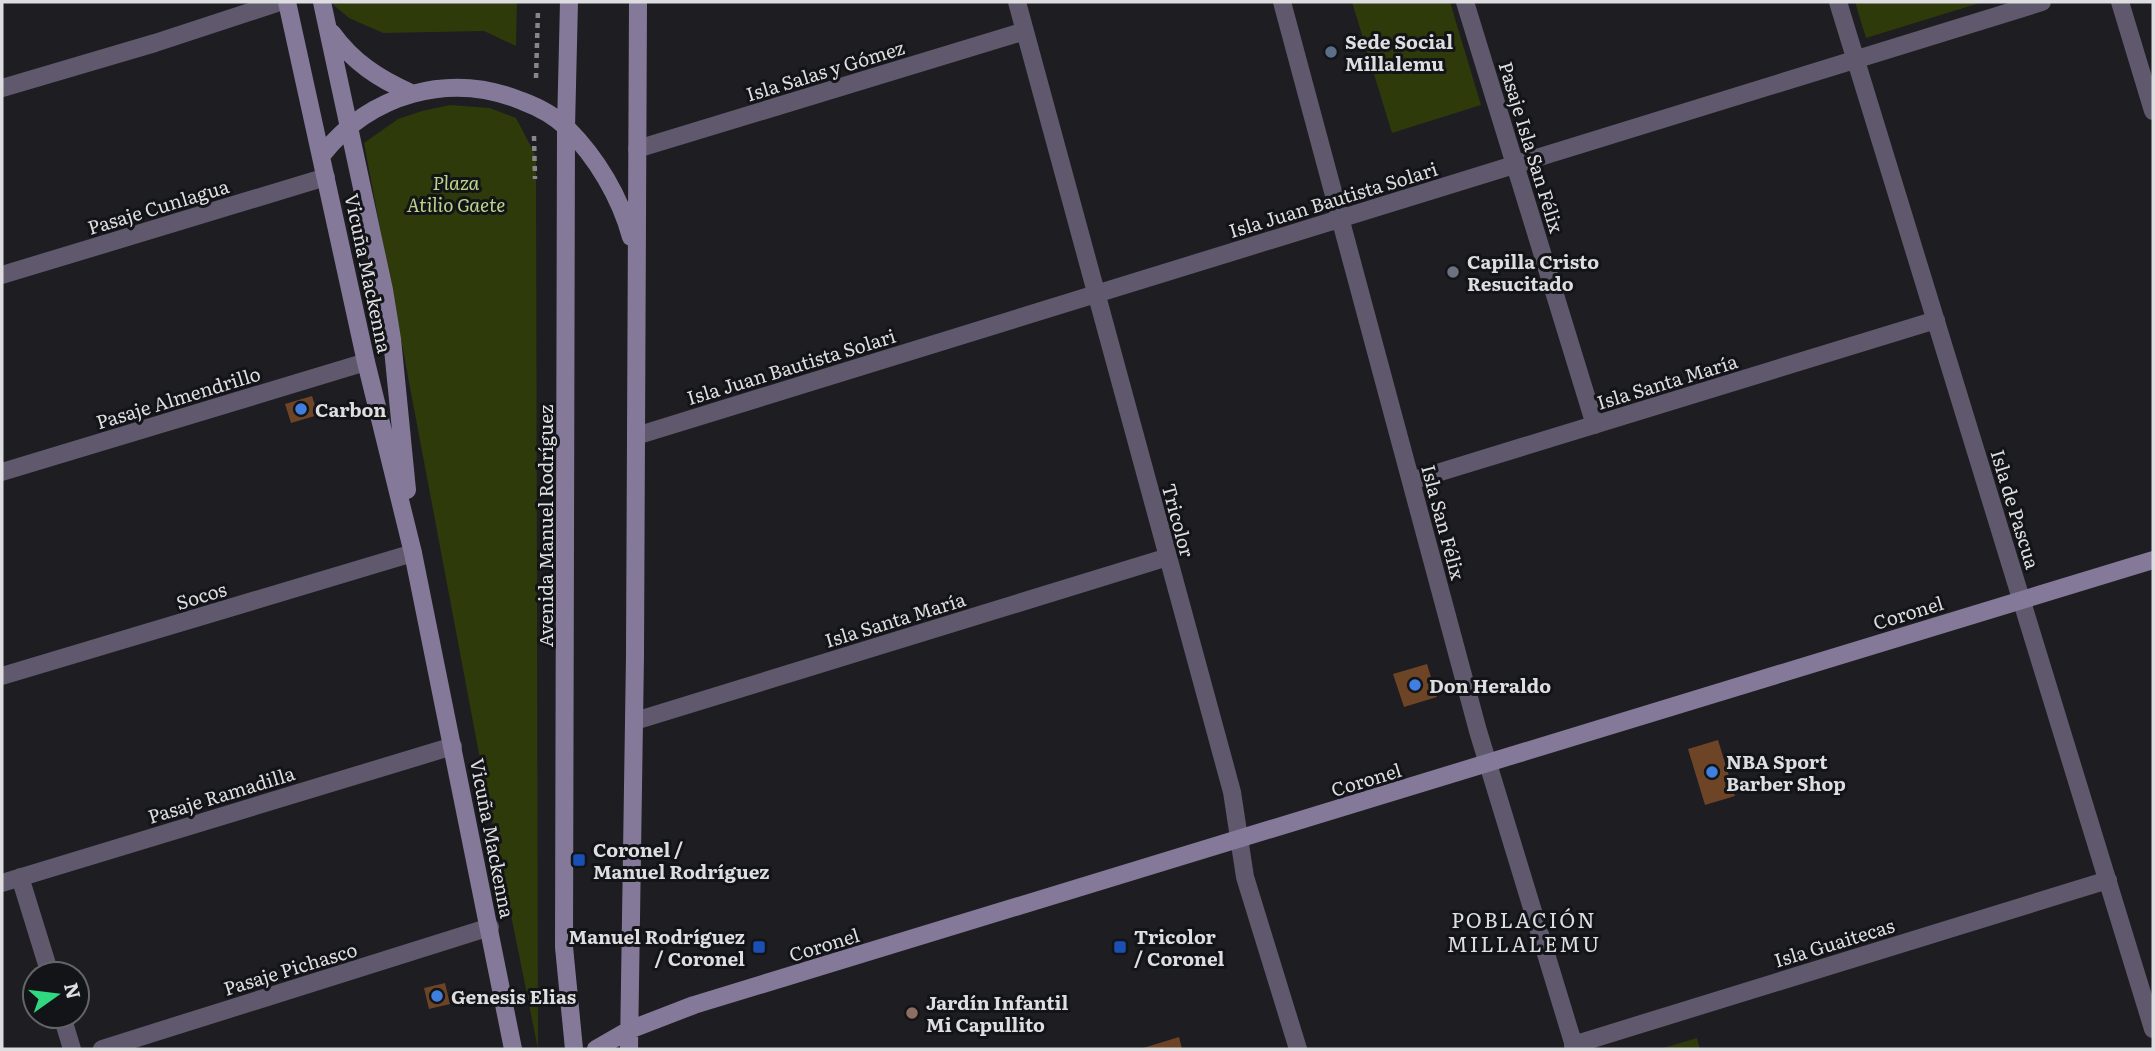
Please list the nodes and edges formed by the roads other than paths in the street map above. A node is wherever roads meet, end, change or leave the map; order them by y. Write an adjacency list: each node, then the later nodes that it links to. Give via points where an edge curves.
1 (280, 2): 15 (street)
2 (286, 2): 21 (street, Vicuña Mackenna)
3 (322, 2): 12 (street, Vicuña Mackenna)
4 (569, 2): 19 (street, Avenida Manuel Rodríguez)
5 (638, 2): 20 (street)
6 (1017, 2): 13 (street, Tricolor)
7 (1282, 2): 24 (street, Isla San Félix)
8 (1465, 2): 22 (street, Pasaje Isla San Félix)
9 (1838, 2): 14 (street, Isla de Pascua)
10 (2042, 2): 14 (street, Isla Juan Bautista Solari)
11 (2120, 2): 17 (street)
12 (329, 28): 16 (street, via 368,70); 18 (street, Vicuña Mackenna)
13 (1025, 31): 20 (street, Isla Salas y Gómez); 27 (street, Tricolor)
14 (1855, 59): 22 (street, Isla Juan Bautista Solari); 28 (street, Isla de Pascua)
15 (2, 89)
16 (411, 93): 18 (street); 19 (street, via 481,89 529,103)
17 (2153, 111)
18 (350, 125): 21 (street); 34 (street, Vicuña Mackenna, via 392,339)
19 (566, 127): 25 (street, via 601,170 617,199); 55 (street, Avenida Manuel Rodríguez, via 565,947)
20 (637, 149): 25 (street)
21 (322, 155): 23 (street, Vicuña Mackenna)
22 (1515, 164): 24 (street, Isla Juan Bautista Solari); 30 (street, Pasaje Isla San Félix)
23 (326, 177): 26 (street, Pasaje Cunlagua); 29 (street, Vicuña Mackenna)
24 (1340, 219): 27 (street, Isla Juan Bautista Solari); 33 (street, Isla San Félix)
25 (636, 254): 31 (street)
26 (2, 275)
27 (1096, 294): 31 (street, Isla Juan Bautista Solari); 35 (street, Tricolor)
28 (1936, 320): 30 (street, Isla Santa María); 37 (street, Isla de Pascua)
29 (366, 362): 32 (street, Pasaje Almendrillo); 34 (street, Vicuña Mackenna)
30 (1595, 425): 33 (street, Isla Santa María)
31 (636, 436): 39 (street)
32 (2, 472)
33 (1411, 481): 41 (street, Isla San Félix)
34 (413, 553): 38 (street, Socos); 40 (street, Vicuña Mackenna)
35 (1168, 557): 39 (street, Isla Santa María); 42 (street, Tricolor, via 1232,792)
36 (2153, 559): 37 (street, Coronel)
37 (2021, 600): 41 (street, Coronel); 44 (street, Isla de Pascua)
38 (2, 677)
39 (635, 721): 50 (street)
40 (453, 746): 43 (street, Pasaje Ramadilla); 46 (street, Vicuña Mackenna)
41 (1487, 763): 42 (street, Coronel); 51 (street, Isla San Félix)
42 (1240, 839): 50 (street, Coronel, via 694,1005); 58 (street, Tricolor, via 1245,877)
43 (20, 877): 45 (street, Pasaje Ramadilla); 47 (street)
44 (2108, 880): 48 (street, Isla de Pascua); 51 (street, Isla Guaitecas)
45 (2, 883)
46 (490, 927): 53 (street, Pasaje Pichasco); 54 (street, Vicuña Mackenna)
47 (46, 960)
48 (2153, 1029)
49 (66, 1030): 52 (street)
50 (629, 1030): 56 (street, Coronel); 57 (street)
51 (1574, 1047)
52 (72, 1049)
53 (102, 1049)
54 (513, 1049)
55 (574, 1049)
56 (596, 1049)
57 (629, 1049)
58 (1298, 1049)

